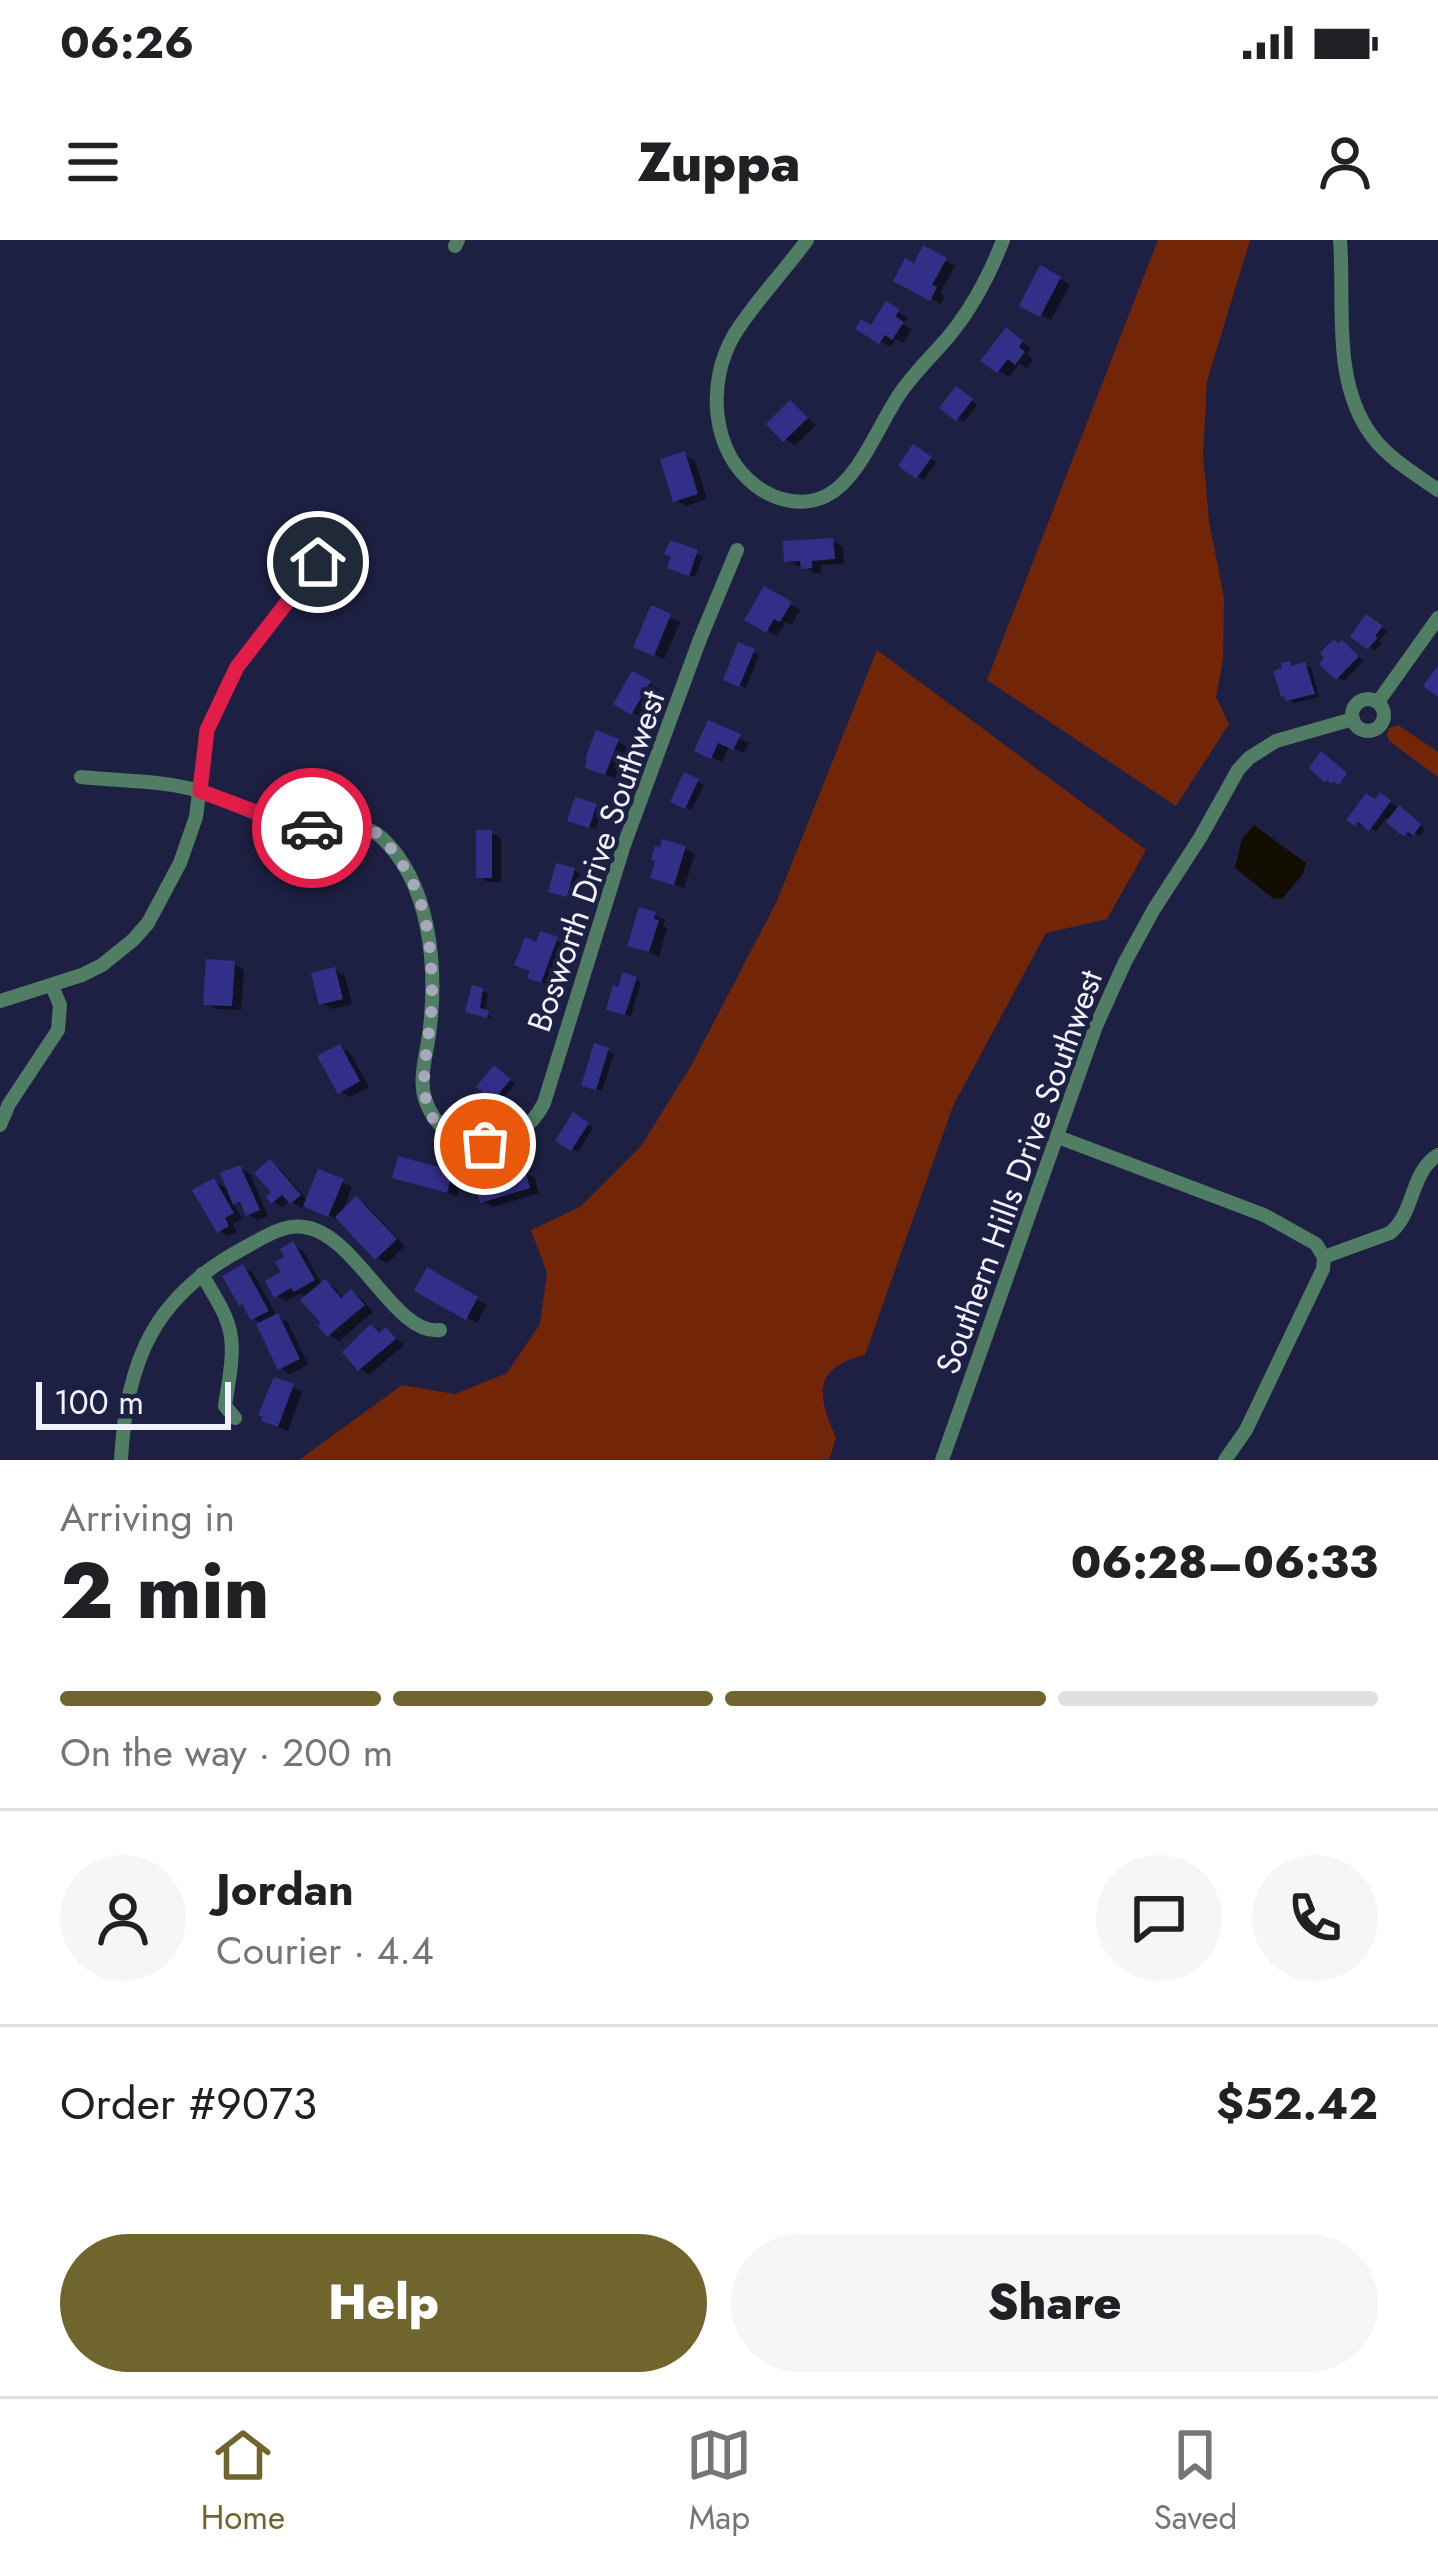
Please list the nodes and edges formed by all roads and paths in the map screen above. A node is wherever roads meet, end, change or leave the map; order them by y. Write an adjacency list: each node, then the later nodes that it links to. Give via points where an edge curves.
1 (807, 240): 2 (street, via 726,351 717,411 741,473 772,495 803,502 850,476 902,391 969,309)
2 (1003, 240)
3 (1340, 240): 4 (street, via 1344,358 1358,411 1385,449)
4 (1438, 490)
5 (737, 550): 11 (street, Bosworth Drive Southwest, via 624,845 544,1103 514,1137 461,1139 426,1102 432,994 425,912 386,841 368,829 292,825)
6 (318, 562): 11 (street, via 237,667 207,730)
7 (1438, 618): 8 (street)
8 (1378, 702): 9 (street, via 1360,701); 9 (street, via 1378,727 1363,730)
9 (1353, 719): 15 (street, Southern Hills Drive Southwest, via 1276,741 1238,770 1125,962)
10 (81, 777): 11 (street, Bosworth Drive Southwest)
11 (200, 791): 12 (street, via 180,863 148,923 102,965)
12 (52, 986): 13 (street); 14 (street, via 58,1030)
13 (0, 1001)
14 (0, 1125)
15 (1058, 1137): 17 (street, via 1264,1215 1316,1244); 22 (street, Southern Hills Drive Southwest)
16 (1438, 1155): 17 (street, via 1424,1167 1399,1226)
17 (1324, 1257): 23 (street)
18 (202, 1274): 19 (street, via 278,1230 319,1230 408,1319); 20 (street, via 231,1336 225,1406); 21 (street, via 145,1343 127,1398)
19 (440, 1330)
20 (235, 1418)
21 (121, 1460)
22 (942, 1460)
23 (1225, 1460)

